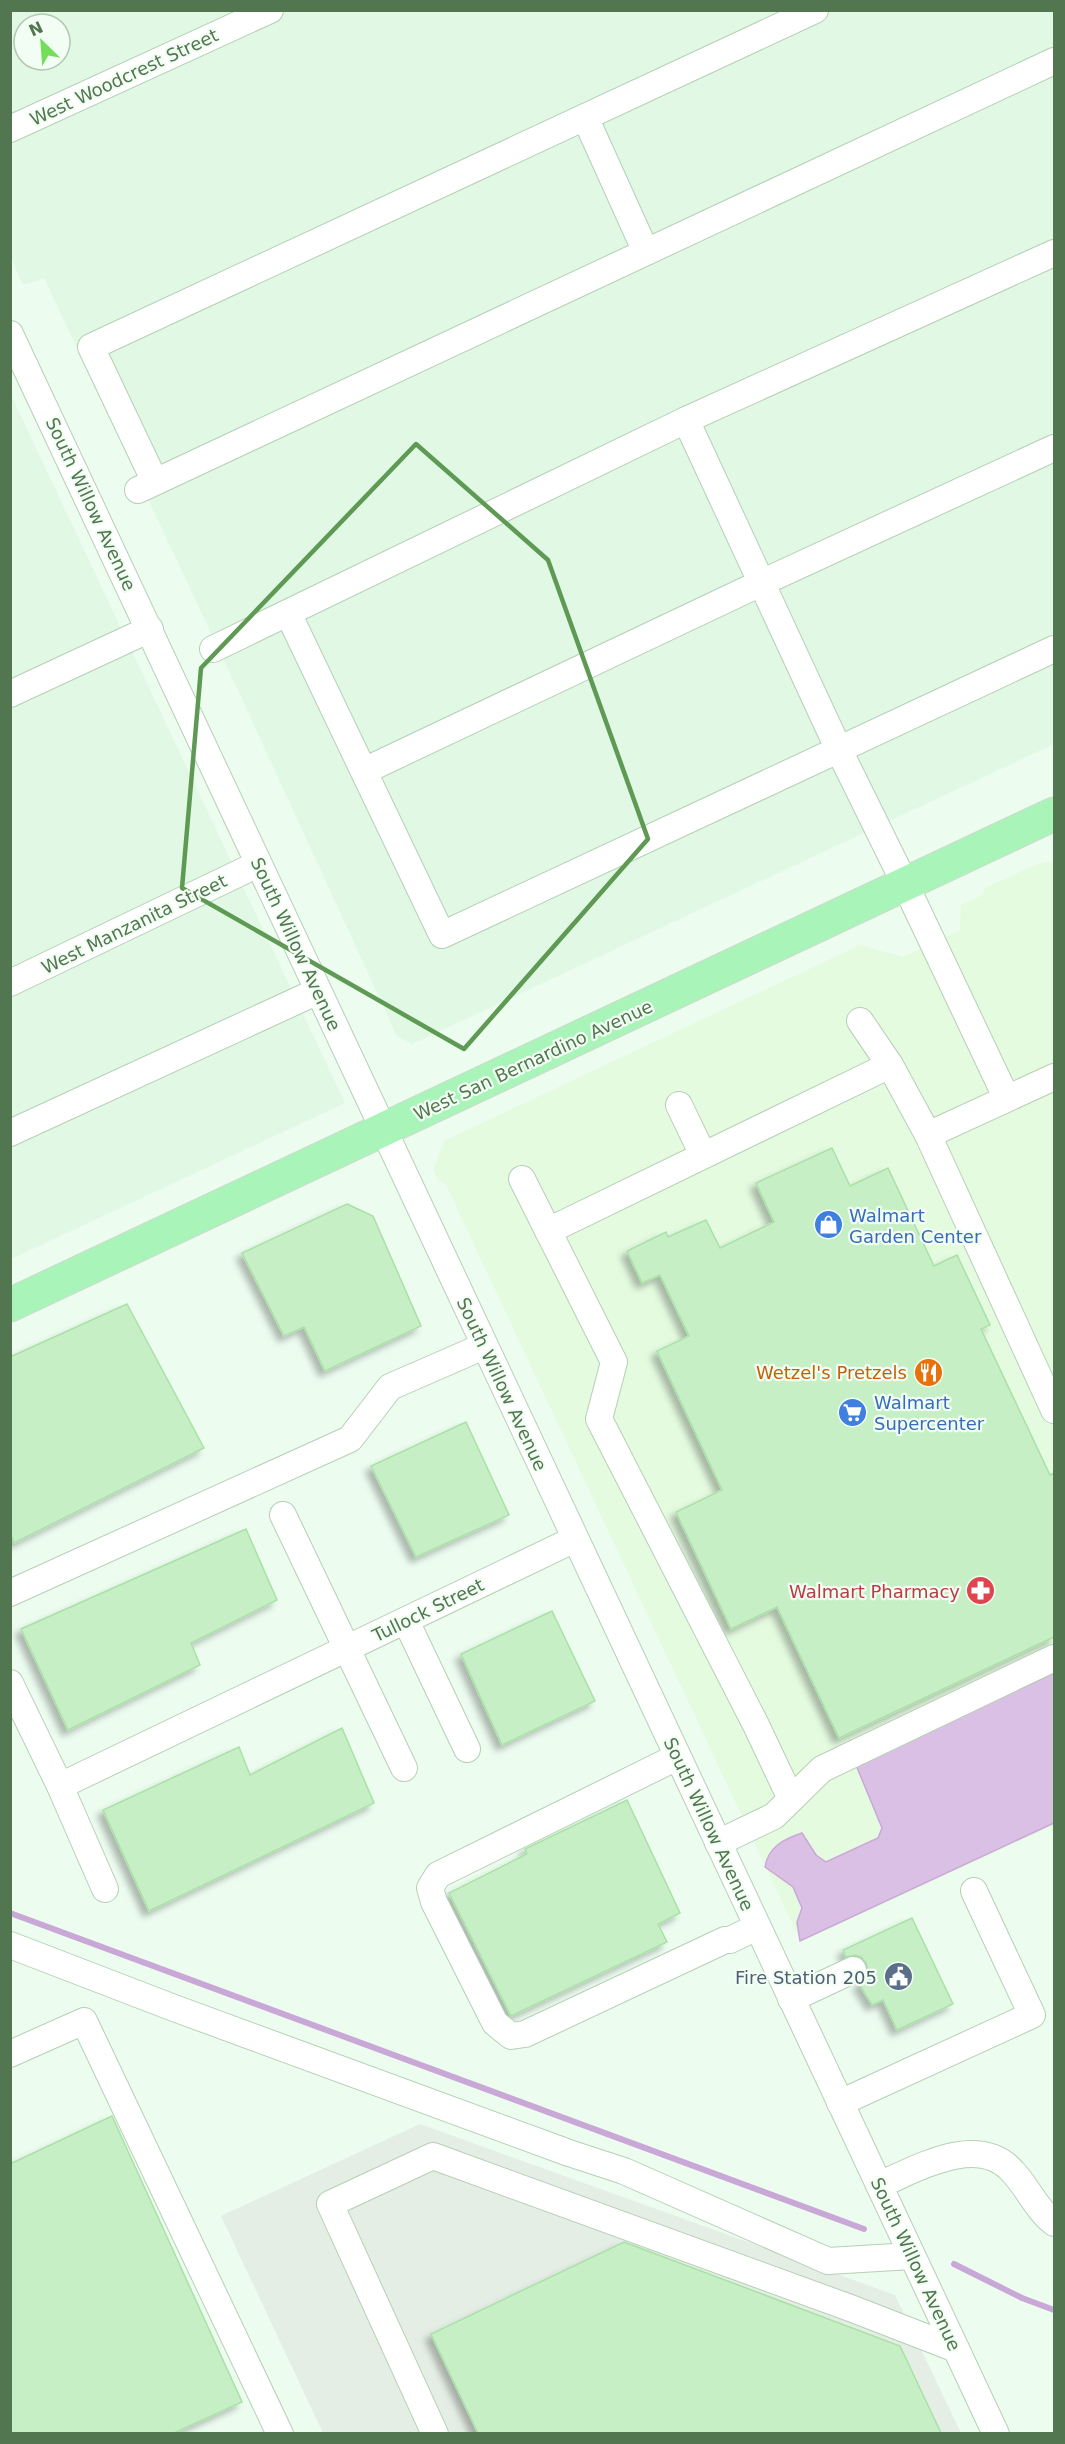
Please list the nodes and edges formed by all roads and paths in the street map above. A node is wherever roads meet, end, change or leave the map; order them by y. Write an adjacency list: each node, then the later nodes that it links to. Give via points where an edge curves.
1 (270, 10): 5 (street, West Woodcrest Street)
2 (815, 10): 4 (street)
3 (1054, 60): 6 (street)
4 (585, 117): 6 (street); 6 (street, via 91,347 147,486)
5 (10, 129)
6 (646, 252)
7 (1054, 253): 9 (street)
8 (10, 334): 13 (street, South Willow Avenue)
9 (686, 420): 11 (street); 12 (street)
10 (1054, 448): 11 (street)
11 (761, 583): 17 (street); 18 (street)
12 (288, 613): 14 (street); 18 (street)
13 (150, 629): 16 (street); 20 (street, South Willow Avenue)
14 (213, 649)
15 (1054, 649): 17 (street)
16 (10, 694)
17 (839, 750): 18 (street, via 442,935); 21 (street)
18 (364, 771)
19 (1054, 814): 21 (main road, West San Bernardino Avenue)
20 (258, 864): 22 (street, West Manzanita Street); 23 (street, South Willow Avenue)
21 (905, 884): 27 (street); 29 (main road, West San Bernardino Avenue)
22 (10, 983)
23 (318, 991): 29 (street, South Willow Avenue); 30 (street)
24 (860, 1021): 25 (street)
25 (890, 1065): 31 (street); 32 (street)
26 (1054, 1077): 27 (street)
27 (1006, 1097): 31 (street)
28 (679, 1105): 32 (street)
29 (383, 1131): 35 (main road, West San Bernardino Avenue); 36 (street, South Willow Avenue)
30 (10, 1133)
31 (928, 1135): 37 (street)
32 (703, 1155): 34 (street)
33 (522, 1179): 34 (street)
34 (548, 1231): 49 (street, via 614,1362 599,1419)
35 (10, 1305)
36 (484, 1346): 39 (street, South Willow Avenue); 40 (street, via 390,1387 350,1439)
37 (1054, 1410)
38 (283, 1515): 42 (street)
39 (575, 1539): 41 (street, Tullock Street); 46 (street, South Willow Avenue)
40 (10, 1593)
41 (406, 1621): 42 (street, Tullock Street); 45 (street)
42 (346, 1650): 47 (street); 48 (street, Tullock Street)
43 (1054, 1658): 49 (street, via 822,1770)
44 (10, 1683): 48 (street)
45 (467, 1749)
46 (677, 1757): 50 (street, South Willow Avenue); 53 (street, via 438,1875 430,1888 434,1902 495,2023 512,2036 525,2034)
47 (404, 1768)
48 (60, 1786): 51 (street)
49 (791, 1799): 50 (street, via 774,1816)
50 (718, 1843): 53 (street, South Willow Avenue)
51 (105, 1889)
52 (974, 1891): 58 (street, via 1032,2015)
53 (757, 1927): 56 (street, South Willow Avenue)
54 (10, 1945): 61 (street, via 624,2171 828,2261)
55 (853, 1970): 56 (street)
56 (791, 1998): 58 (street, South Willow Avenue)
57 (10, 2054): 63 (street, via 84,2021)
58 (840, 2103): 59 (street, South Willow Avenue)
59 (879, 2185): 60 (street, via 934,2161 980,2154 993,2157 1012,2170); 61 (street, South Willow Avenue)
60 (1054, 2223)
61 (912, 2256): 62 (street, South Willow Avenue)
62 (956, 2349): 64 (street, via 433,2156 330,2204); 65 (street, South Willow Avenue)
63 (280, 2433)
64 (435, 2433)
65 (996, 2433)

